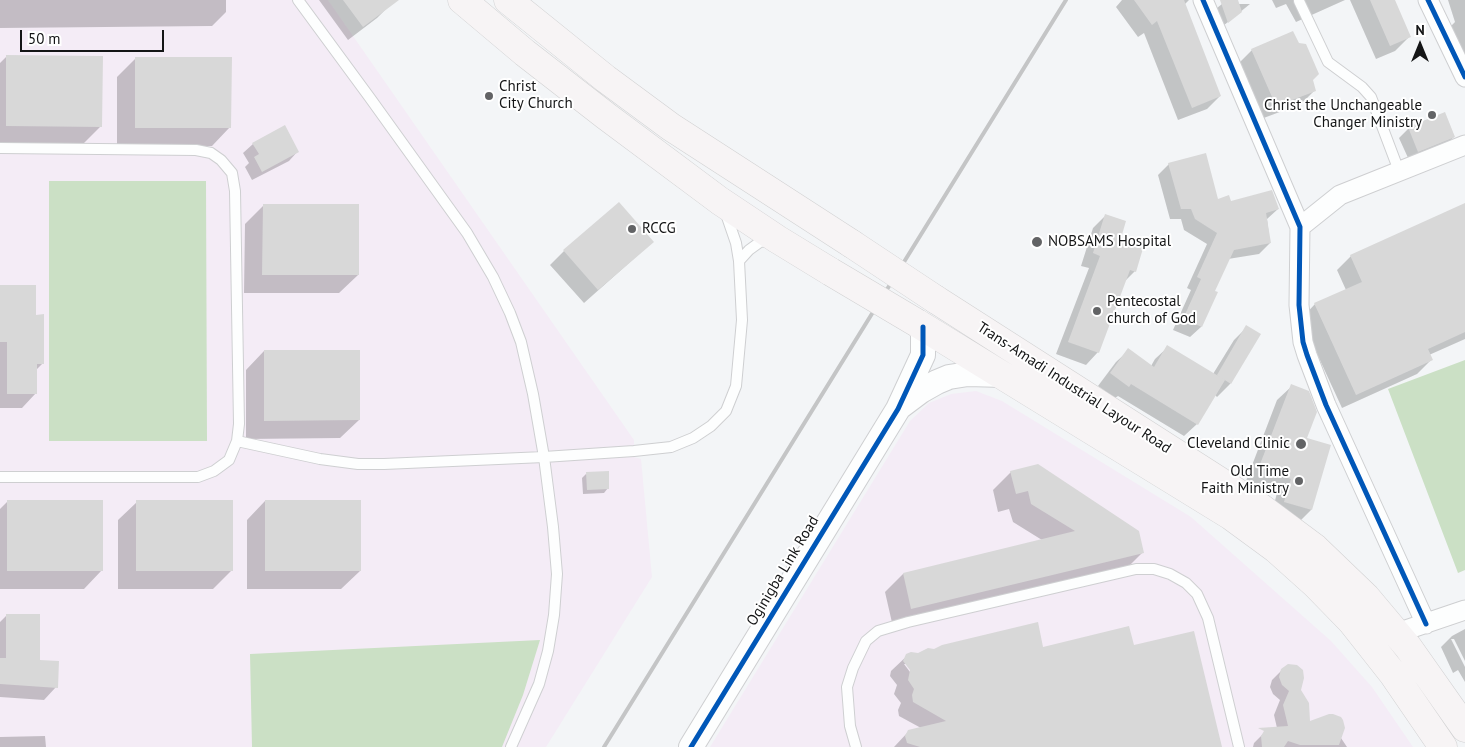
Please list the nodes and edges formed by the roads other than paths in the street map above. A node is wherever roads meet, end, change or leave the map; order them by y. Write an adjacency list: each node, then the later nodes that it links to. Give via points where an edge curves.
1 (298, 0): 19 (lane, via 467,233 493,277 520,342)
2 (462, 0): 11 (main road, Trans-Amadi Industrial Layour Road, via 525,53)
3 (508, 0): 23 (main road, Trans-Amadi Industrial Layour Road, bridge, via 671,127 1260,507 1315,548 1366,597)
4 (1203, 0): 12 (street)
5 (1428, 0): 7 (street)
6 (1299, 1): 10 (lane, via 1328,62 1371,97)
7 (1465, 77)
8 (1465, 145): 10 (street)
9 (0, 148): 18 (lane, via 196,150 211,153 232,173 236,191)
10 (1399, 171): 12 (street, via 1340,195)
11 (720, 201): 13 (main road, Trans-Amadi Industrial Layour Road); 14 (lane, via 730,223)
12 (1300, 227): 22 (street, via 1299,305 1307,355 1326,405)
13 (777, 239): 14 (lane, via 760,242); 15 (main road, Trans-Amadi Industrial Layour Road, bridge)
14 (739, 261): 19 (lane, via 742,320 736,386 726,412 693,438 671,447)
15 (920, 325): 16 (main road, Trans-Amadi Industrial Layour Road); 17 (street, via 923,355)
16 (1003, 376): 17 (street, via 968,374 949,377 921,391); 29 (main road, Trans-Amadi Industrial Layour Road, via 1231,516 1276,549 1352,622 1393,674)
17 (898, 409): 26 (street, Oginigba Link Road)
18 (237, 441): 19 (lane, via 358,464); 20 (lane, via 229,460 198,477)
19 (544, 457): 25 (lane, via 557,574 554,615 539,684)
20 (0, 477)
21 (1465, 610): 22 (street)
22 (1426, 624): 23 (street)
23 (1397, 634): 24 (main road, Trans-Amadi Industrial Layour Road)
24 (1465, 728)
25 (510, 747)
26 (690, 747)
27 (856, 747): 28 (lane, via 850,726 848,687 866,641 878,631 1136,569 1154,569 1186,583 1198,594 1208,618)
28 (1239, 747)
29 (1443, 747)

